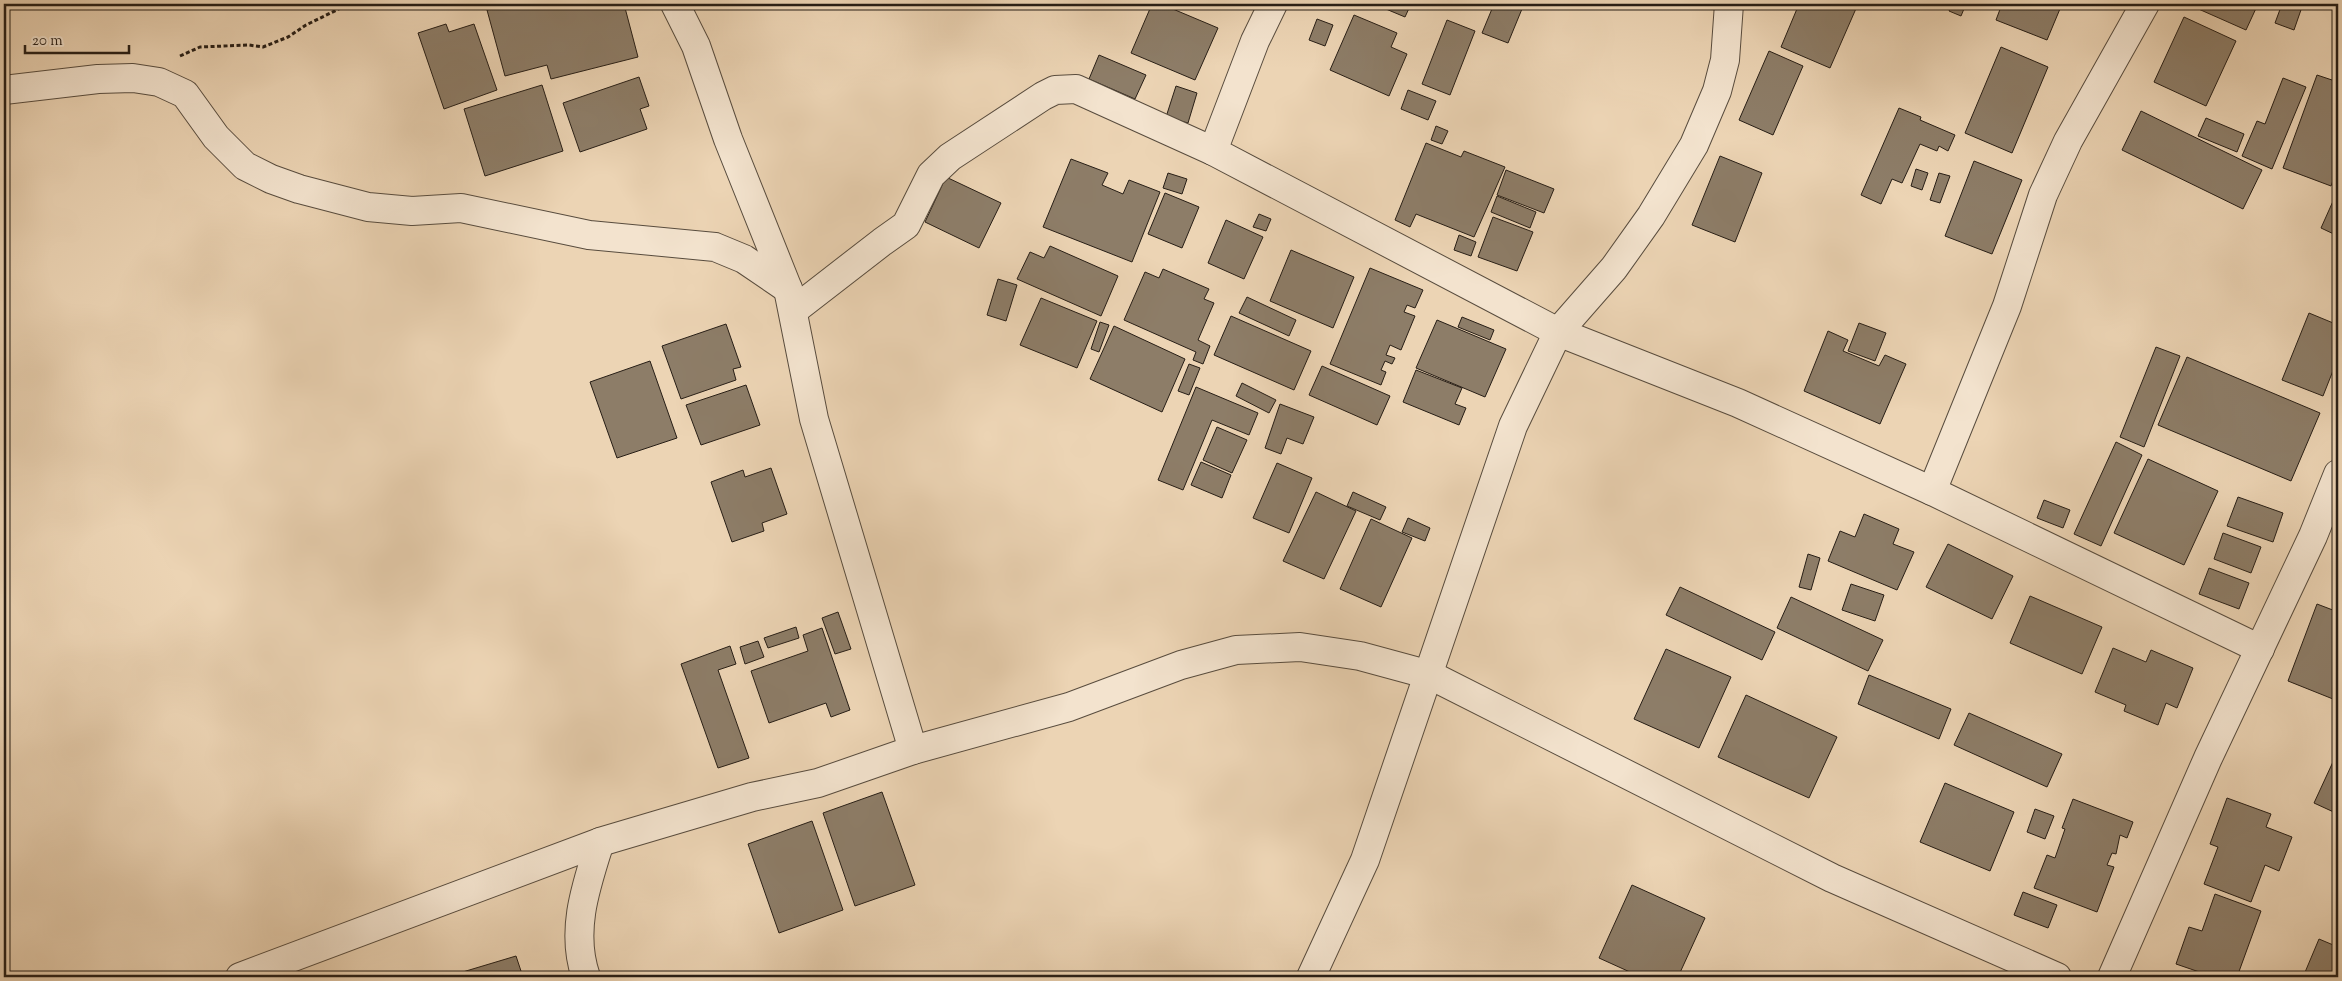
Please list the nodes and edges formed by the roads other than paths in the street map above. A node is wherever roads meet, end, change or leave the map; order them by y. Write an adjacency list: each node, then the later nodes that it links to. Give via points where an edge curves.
1 (675, 4): 9 (street, via 696,46 728,139)
2 (1251, 4): 6 (street)
3 (1273, 4): 6 (street)
4 (1729, 4): 10 (street, via 1725,60 1717,91 1694,145 1651,216 1614,268)
5 (2145, 4): 12 (street, via 2068,141 2043,195 2007,306)
6 (1255, 41): 8 (street)
7 (4, 90): 9 (street, via 98,79 133,78 159,82 185,94 216,137 245,166 298,189 368,207 412,211 460,208 589,235 715,247 744,259)
8 (1213, 151): 9 (street, via 1076,89 1054,90 950,157 931,175 906,225); 10 (street)
9 (791, 300): 15 (street, via 814,419)
10 (1558, 332): 12 (street, via 1738,403); 14 (street, via 1513,426)
11 (2338, 474): 13 (street)
12 (1932, 490): 13 (street)
13 (2260, 649): 21 (street)
14 (1430, 675): 15 (street, via 1360,656 1300,647 1236,650 1181,665 1069,707); 19 (street, via 1365,860); 20 (street, via 1832,878)
15 (913, 750): 16 (street, via 818,783 752,796)
16 (600, 842): 17 (street); 18 (street, via 582,901 580,958)
17 (240, 977)
18 (586, 977)
19 (1311, 977)
20 (2057, 977)
21 (2112, 977)

